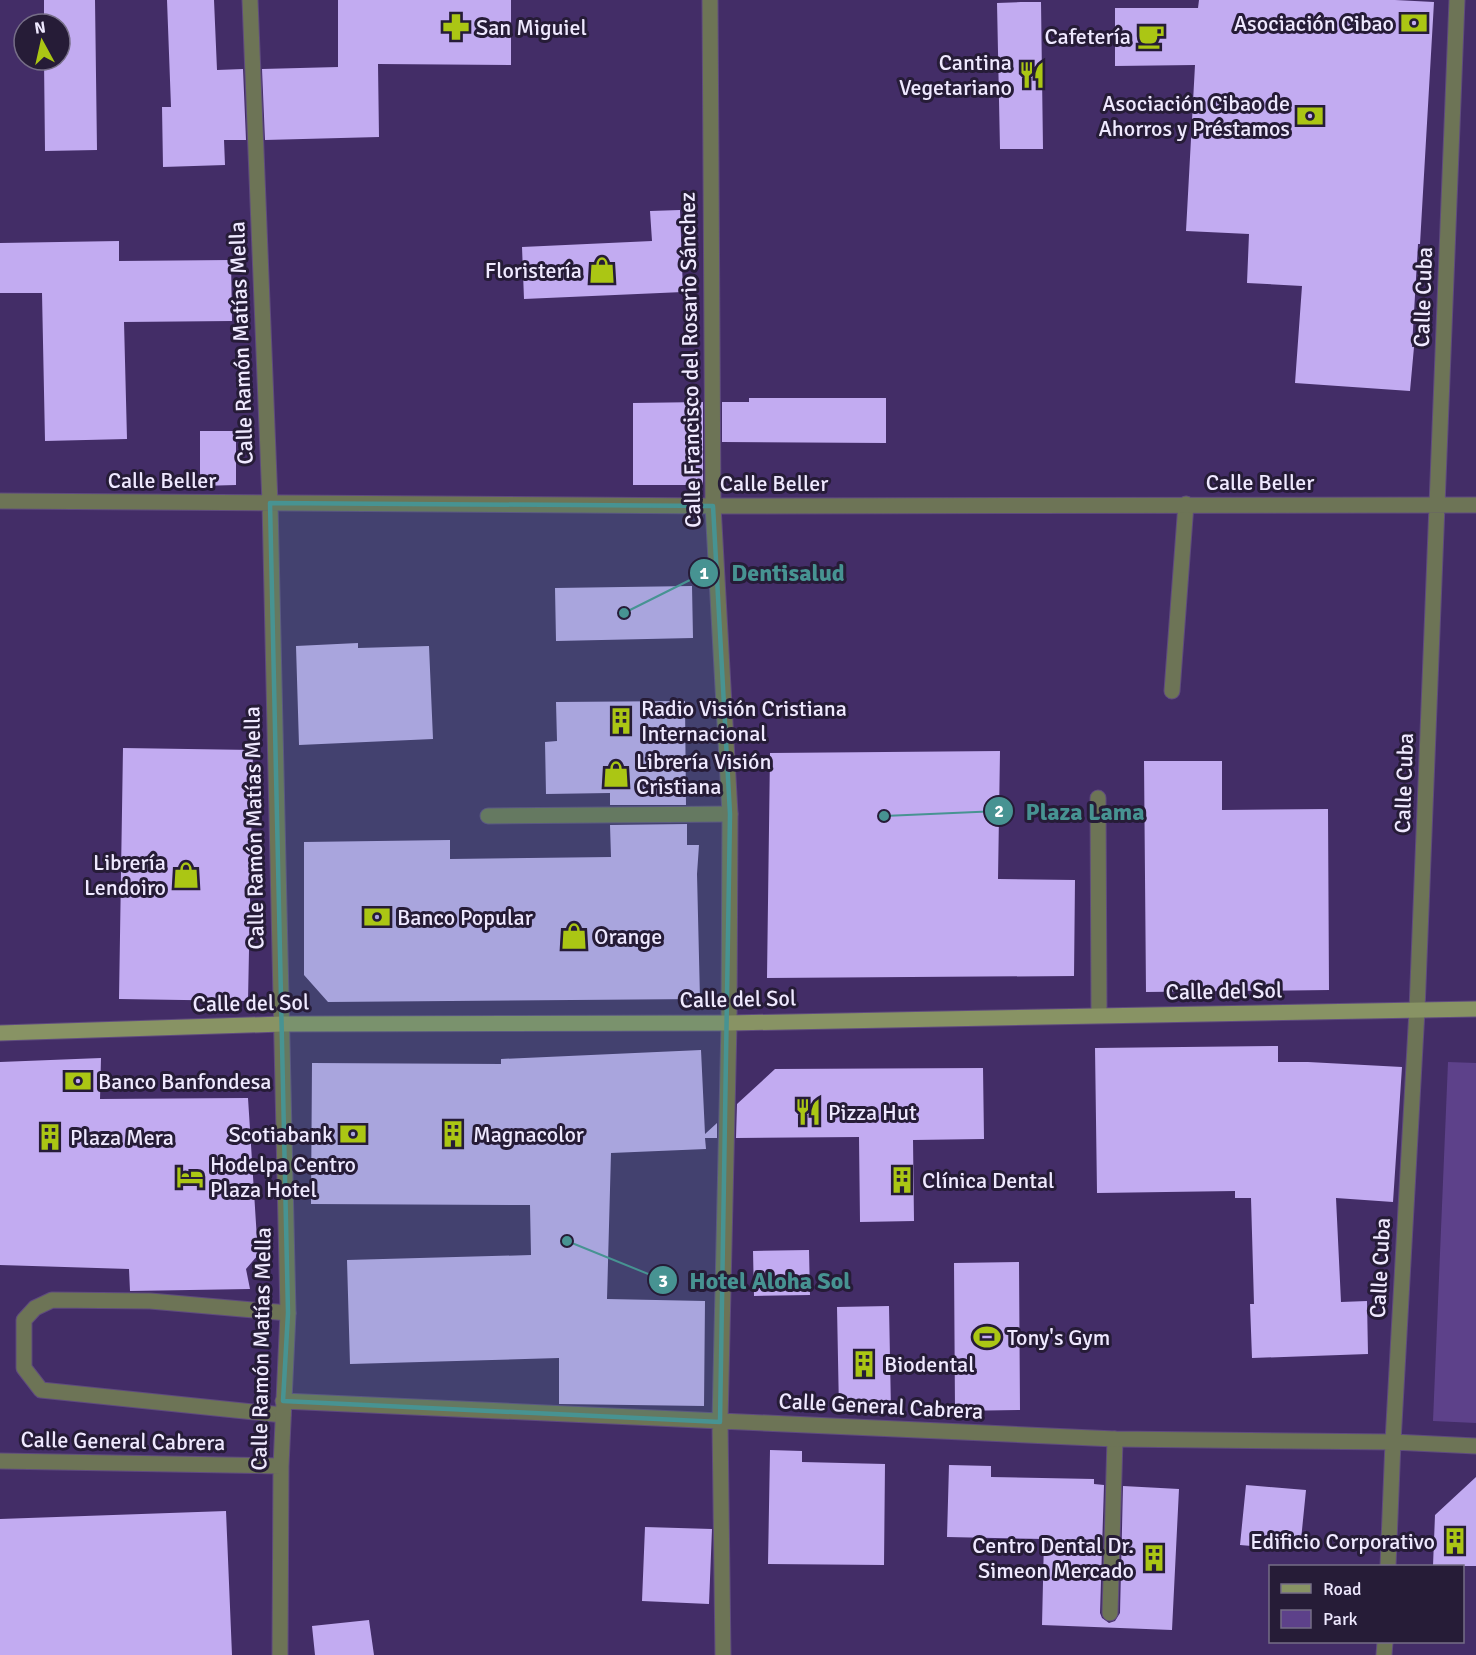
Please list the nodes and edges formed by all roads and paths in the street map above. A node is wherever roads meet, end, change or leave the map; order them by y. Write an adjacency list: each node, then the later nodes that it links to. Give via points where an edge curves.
1 (250, 0): 5 (street, Calle Ramón Matías Mella)
2 (710, 0): 9 (street, Calle Francisco del Rosario Sánchez)
3 (1457, 0): 7 (street, Calle Cuba)
4 (0, 501): 5 (street, Calle Beller)
5 (270, 503): 9 (street, Calle Beller); 18 (street, Calle Ramón Matías Mella)
6 (1186, 504): 7 (street, Calle Beller); 9 (street, Calle Beller); 10 (street)
7 (1438, 504): 8 (street, Calle Beller); 15 (street, Calle Cuba)
8 (1476, 504)
9 (713, 506): 12 (street, Calle Francisco del Rosario Sánchez)
10 (1172, 691)
11 (1098, 798): 16 (street)
12 (730, 814): 13 (street); 17 (street, Calle Francisco del Rosario Sánchez)
13 (488, 816)
14 (1476, 1009): 15 (main road, Calle del Sol)
15 (1417, 1010): 16 (main road, Calle del Sol); 24 (street, Calle Cuba)
16 (1099, 1015): 17 (main road, Calle del Sol)
17 (729, 1023): 18 (main road, Calle del Sol); 22 (street, Calle Francisco del Rosario Sánchez)
18 (282, 1024): 19 (main road, Calle del Sol); 20 (street, Calle Ramón Matías Mella)
19 (0, 1033)
20 (288, 1313): 21 (street, Calle Ramón Matías Mella); 21 (street, Calle General Cabrera, via 150,1301 52,1300 35,1308 24,1320 24,1368 41,1390)
21 (283, 1408): 22 (street, Calle General Cabrera); 27 (street, Calle Ramón Matías Mella)
22 (720, 1422): 23 (street, Calle General Cabrera); 31 (street, Calle Francisco del Rosario Sánchez)
23 (1115, 1439): 24 (street, Calle General Cabrera); 29 (street)
24 (1393, 1442): 25 (street, Calle General Cabrera); 28 (street, Calle Cuba)
25 (1476, 1446)
26 (0, 1461): 27 (street, Calle General Cabrera)
27 (281, 1466): 30 (street, Calle Ramón Matías Mella)
28 (1388, 1565)
29 (1110, 1613)
30 (280, 1655)
31 (723, 1655)

